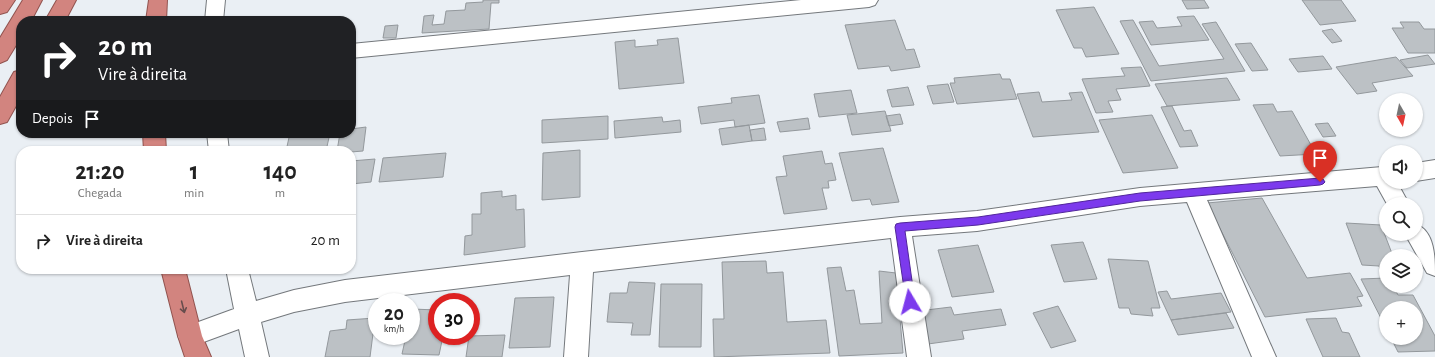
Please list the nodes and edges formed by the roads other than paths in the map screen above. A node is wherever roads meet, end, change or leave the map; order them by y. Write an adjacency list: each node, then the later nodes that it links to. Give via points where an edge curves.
1 (6, 0): 7 (highway)
2 (33, 0): 8 (highway)
3 (67, 0): 9 (highway)
4 (158, 0): 10 (highway)
5 (216, 0): 11 (street)
6 (869, 0): 13 (street)
7 (0, 7)
8 (24, 16)
9 (58, 16)
10 (156, 16)
11 (214, 16)
12 (16, 29): 14 (highway)
13 (356, 51)
14 (0, 55)
15 (16, 87): 16 (highway)
16 (0, 116)
17 (1435, 169): 18 (street)
18 (1423, 171)
19 (1379, 176): 20 (street)
20 (1193, 192): 21 (street, via 1140,197 978,221); 32 (street)
21 (900, 227): 23 (street); 31 (street)
22 (1420, 241): 24 (street)
23 (582, 262): 27 (street, via 345,291 294,301); 30 (street)
24 (1435, 266)
25 (174, 274): 28 (highway, one-way to 28)
26 (238, 274): 27 (street)
27 (247, 315): 28 (street); 29 (street)
28 (194, 346)
29 (257, 357)
30 (576, 357)
31 (919, 357)
32 (1264, 357)

